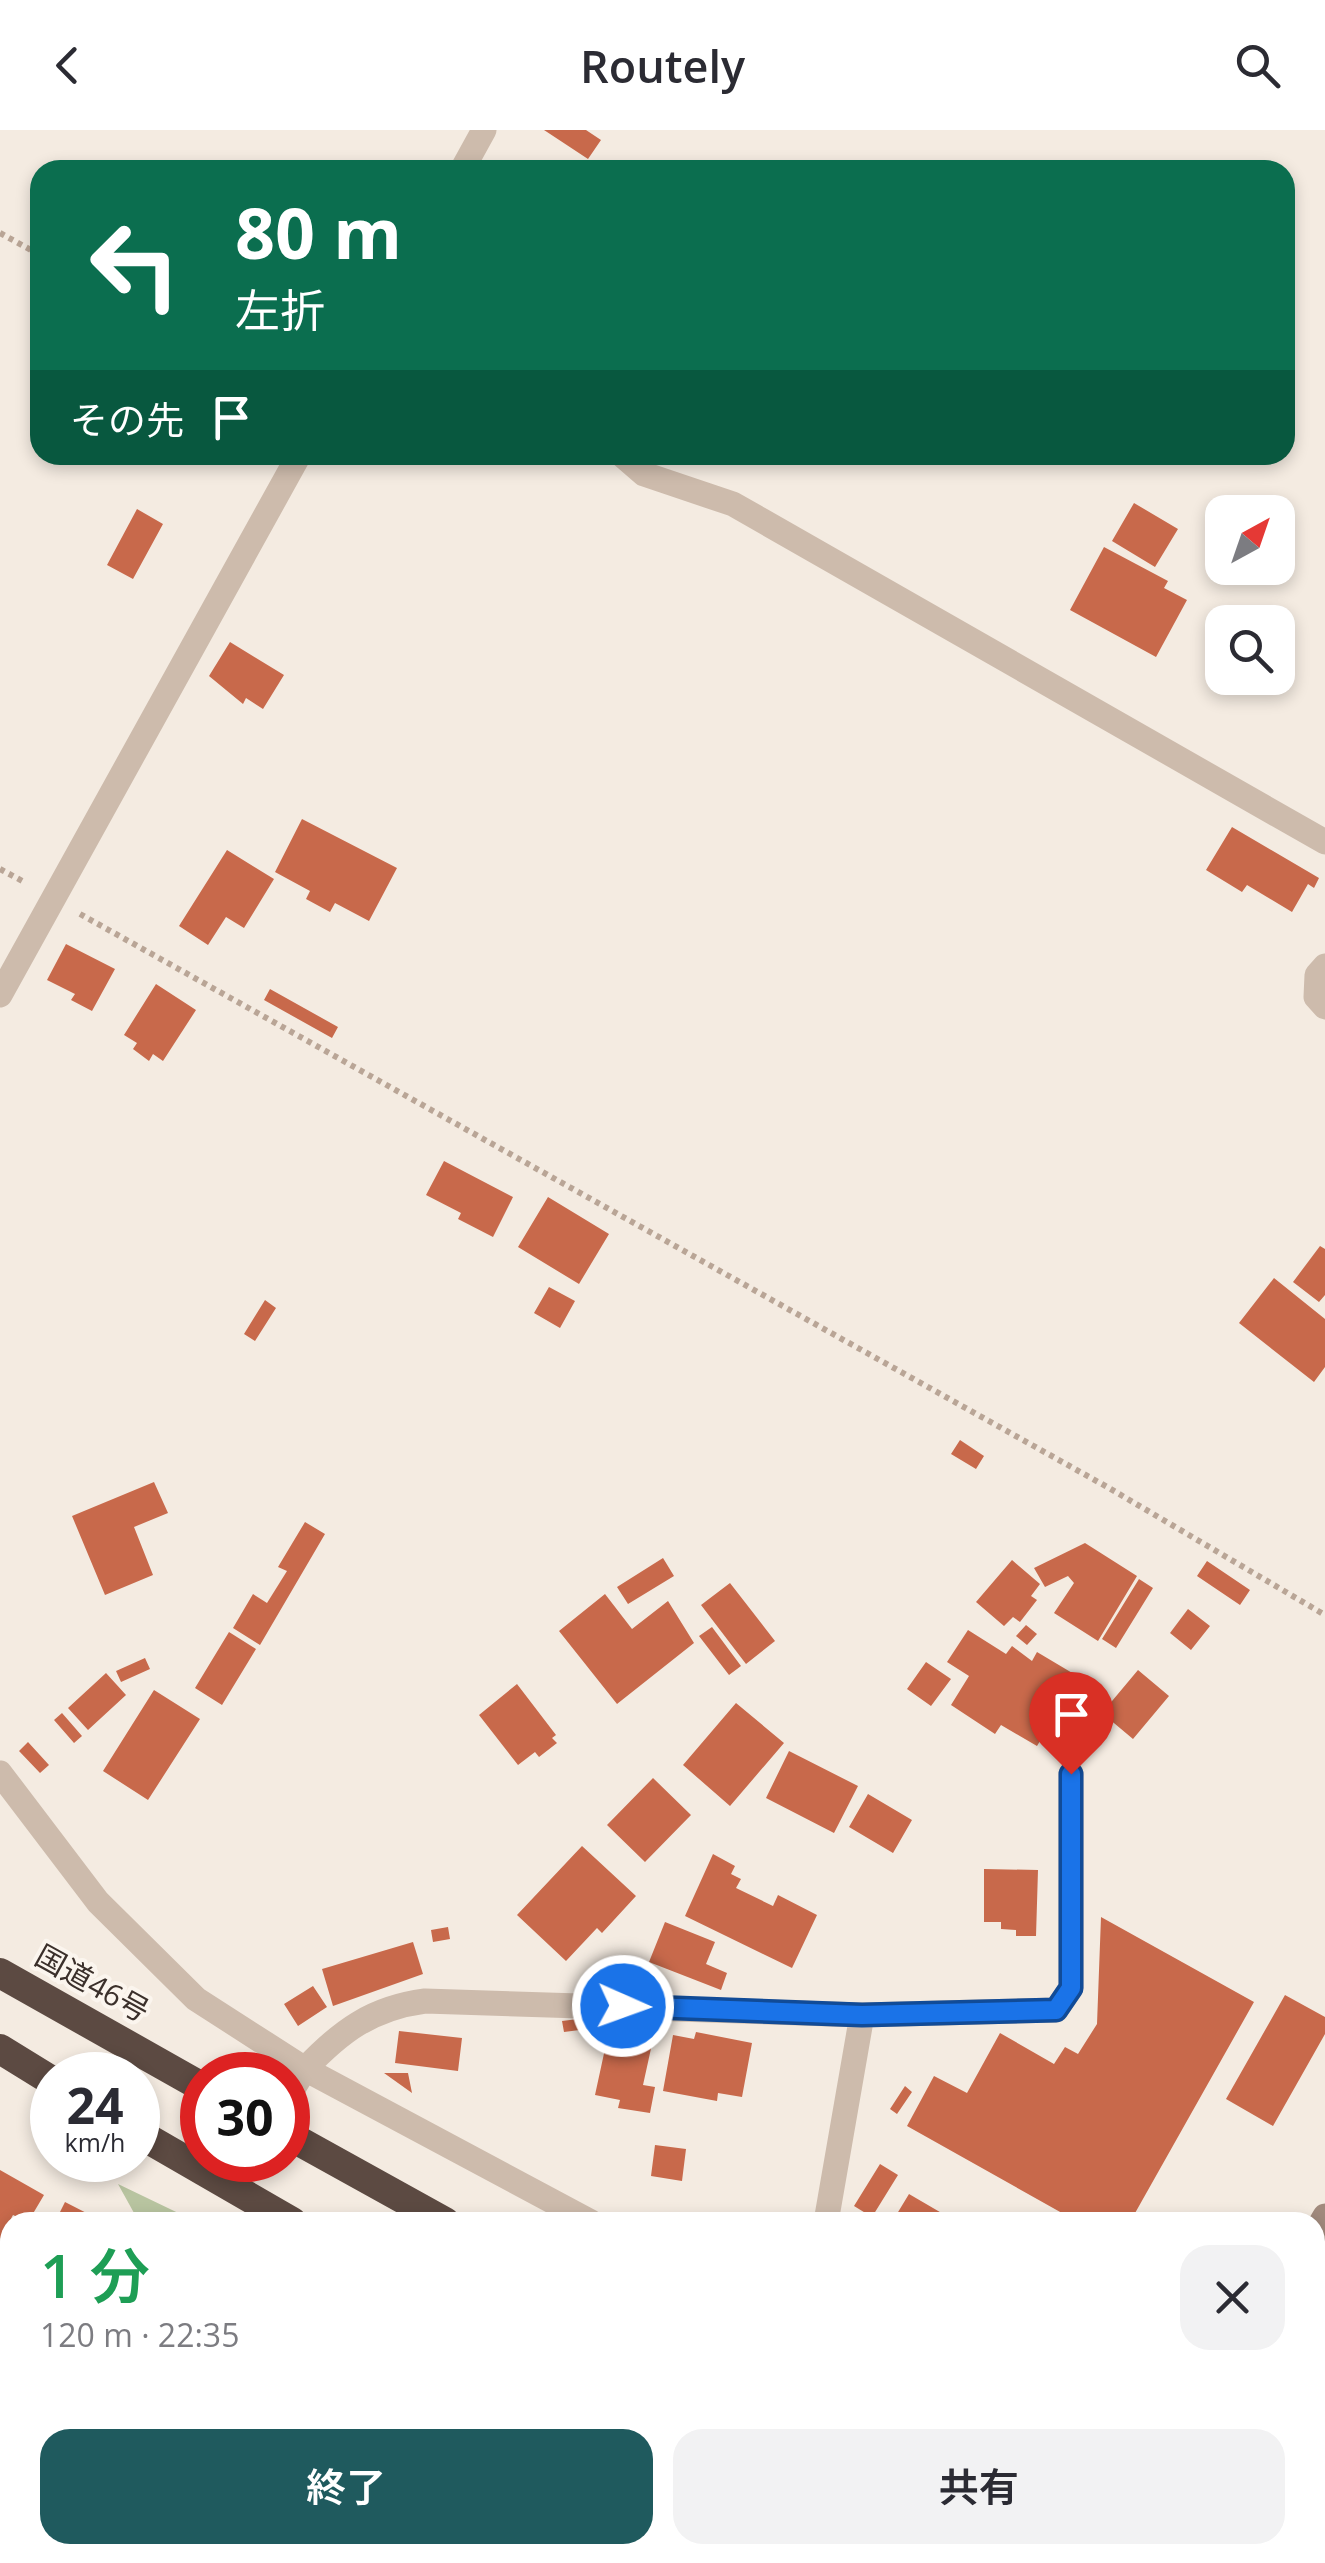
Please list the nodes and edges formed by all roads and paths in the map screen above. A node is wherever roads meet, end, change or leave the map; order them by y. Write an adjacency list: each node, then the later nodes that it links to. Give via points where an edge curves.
1 (484, 130): 2 (street)
2 (468, 160)
3 (0, 233): 4 (path)
4 (30, 250)
5 (293, 465): 8 (street)
6 (634, 465): 7 (street, via 734,504)
7 (1325, 842)
8 (51, 898): 10 (street); 12 (path)
9 (1325, 966): 11 (street, via 1317,974 1316,997)
10 (0, 995)
11 (1325, 1007)
12 (1325, 1615)
13 (0, 1773): 18 (street, via 98,1902 196,1998)
14 (1071, 1774): 16 (street, via 1071,1988 1056,2010)
15 (0, 1972): 22 (highway, 国道46号)
16 (862, 2015): 19 (street, via 425,2001 388,2006 341,2032); 28 (street)
17 (0, 2049): 20 (highway)
18 (279, 2052)
19 (310, 2064)
20 (30, 2067)
21 (310, 2072): 27 (street)
22 (180, 2074)
23 (160, 2146): 25 (highway)
24 (310, 2147): 26 (highway)
25 (275, 2212)
26 (428, 2212)
27 (572, 2212)
28 (828, 2212)

